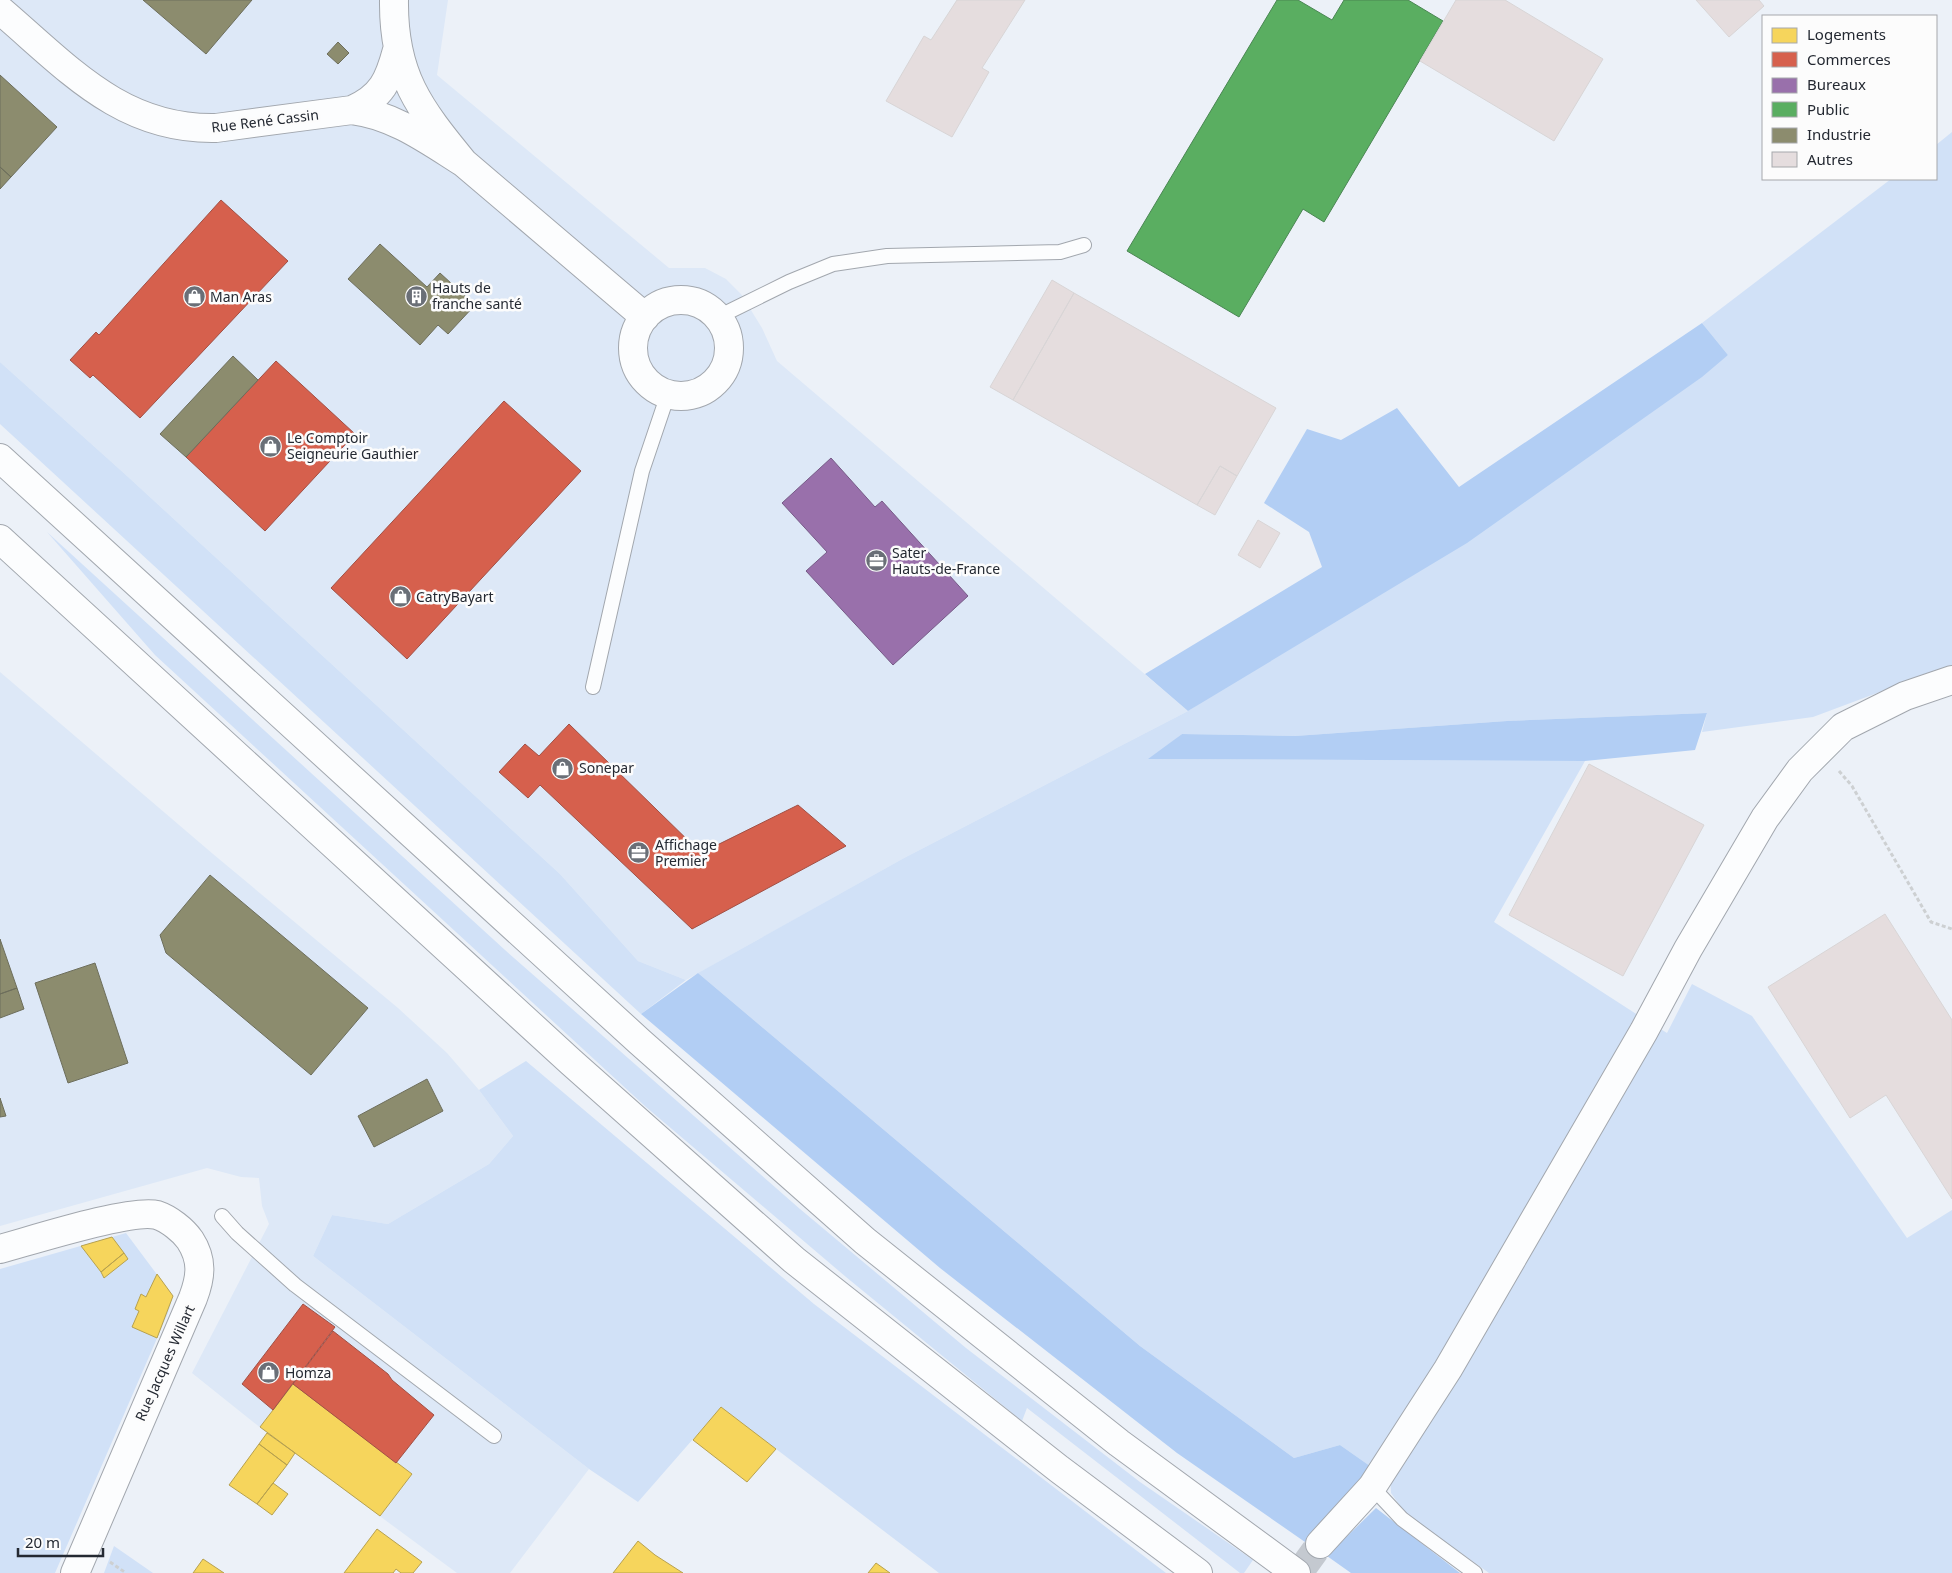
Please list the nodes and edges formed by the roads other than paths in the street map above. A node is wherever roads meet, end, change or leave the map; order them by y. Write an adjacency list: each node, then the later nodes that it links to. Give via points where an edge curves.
1 (394, 0): 3 (main road)
2 (0, 10): 4 (main road, Rue René Cassin, via 96,90 151,120 195,128 216,128)
3 (397, 50): 4 (main road, via 381,90 374,98); 5 (main road, via 415,97)
4 (352, 110): 5 (main road, Rue René Cassin, via 395,123)
5 (464, 163): 7 (main road)
6 (1084, 245): 8 (lane, via 1060,252 887,256 833,264)
7 (645, 317): 8 (main road, via 662,304 684,300 699,304); 9 (main road, via 634,340 637,366 647,380)
8 (718, 317): 9 (main road, via 729,343 723,371 702,390 686,395)
9 (668, 394): 15 (lane, via 642,471)
10 (0, 458): 23 (main road, via 640,1042 865,1240 1119,1443)
11 (0, 539): 13 (main road)
12 (0, 556): 13 (main road)
13 (139, 667): 22 (main road, via 571,1062 794,1260 1059,1469)
14 (1952, 680): 19 (main road, via 1904,696 1843,727 1800,770 1765,818 1542,1210 1448,1369)
15 (592, 687)
16 (222, 1216): 18 (lane, via 296,1285)
17 (0, 1249): 21 (main road, Rue Jacques Willart, via 128,1215 156,1214 187,1236 195,1248 200,1271 193,1298)
18 (494, 1436)
19 (1372, 1487): 20 (main road); 24 (lane, via 1402,1519)
20 (1320, 1544)
21 (75, 1573)
22 (1198, 1573)
23 (1296, 1573)
24 (1475, 1573)

